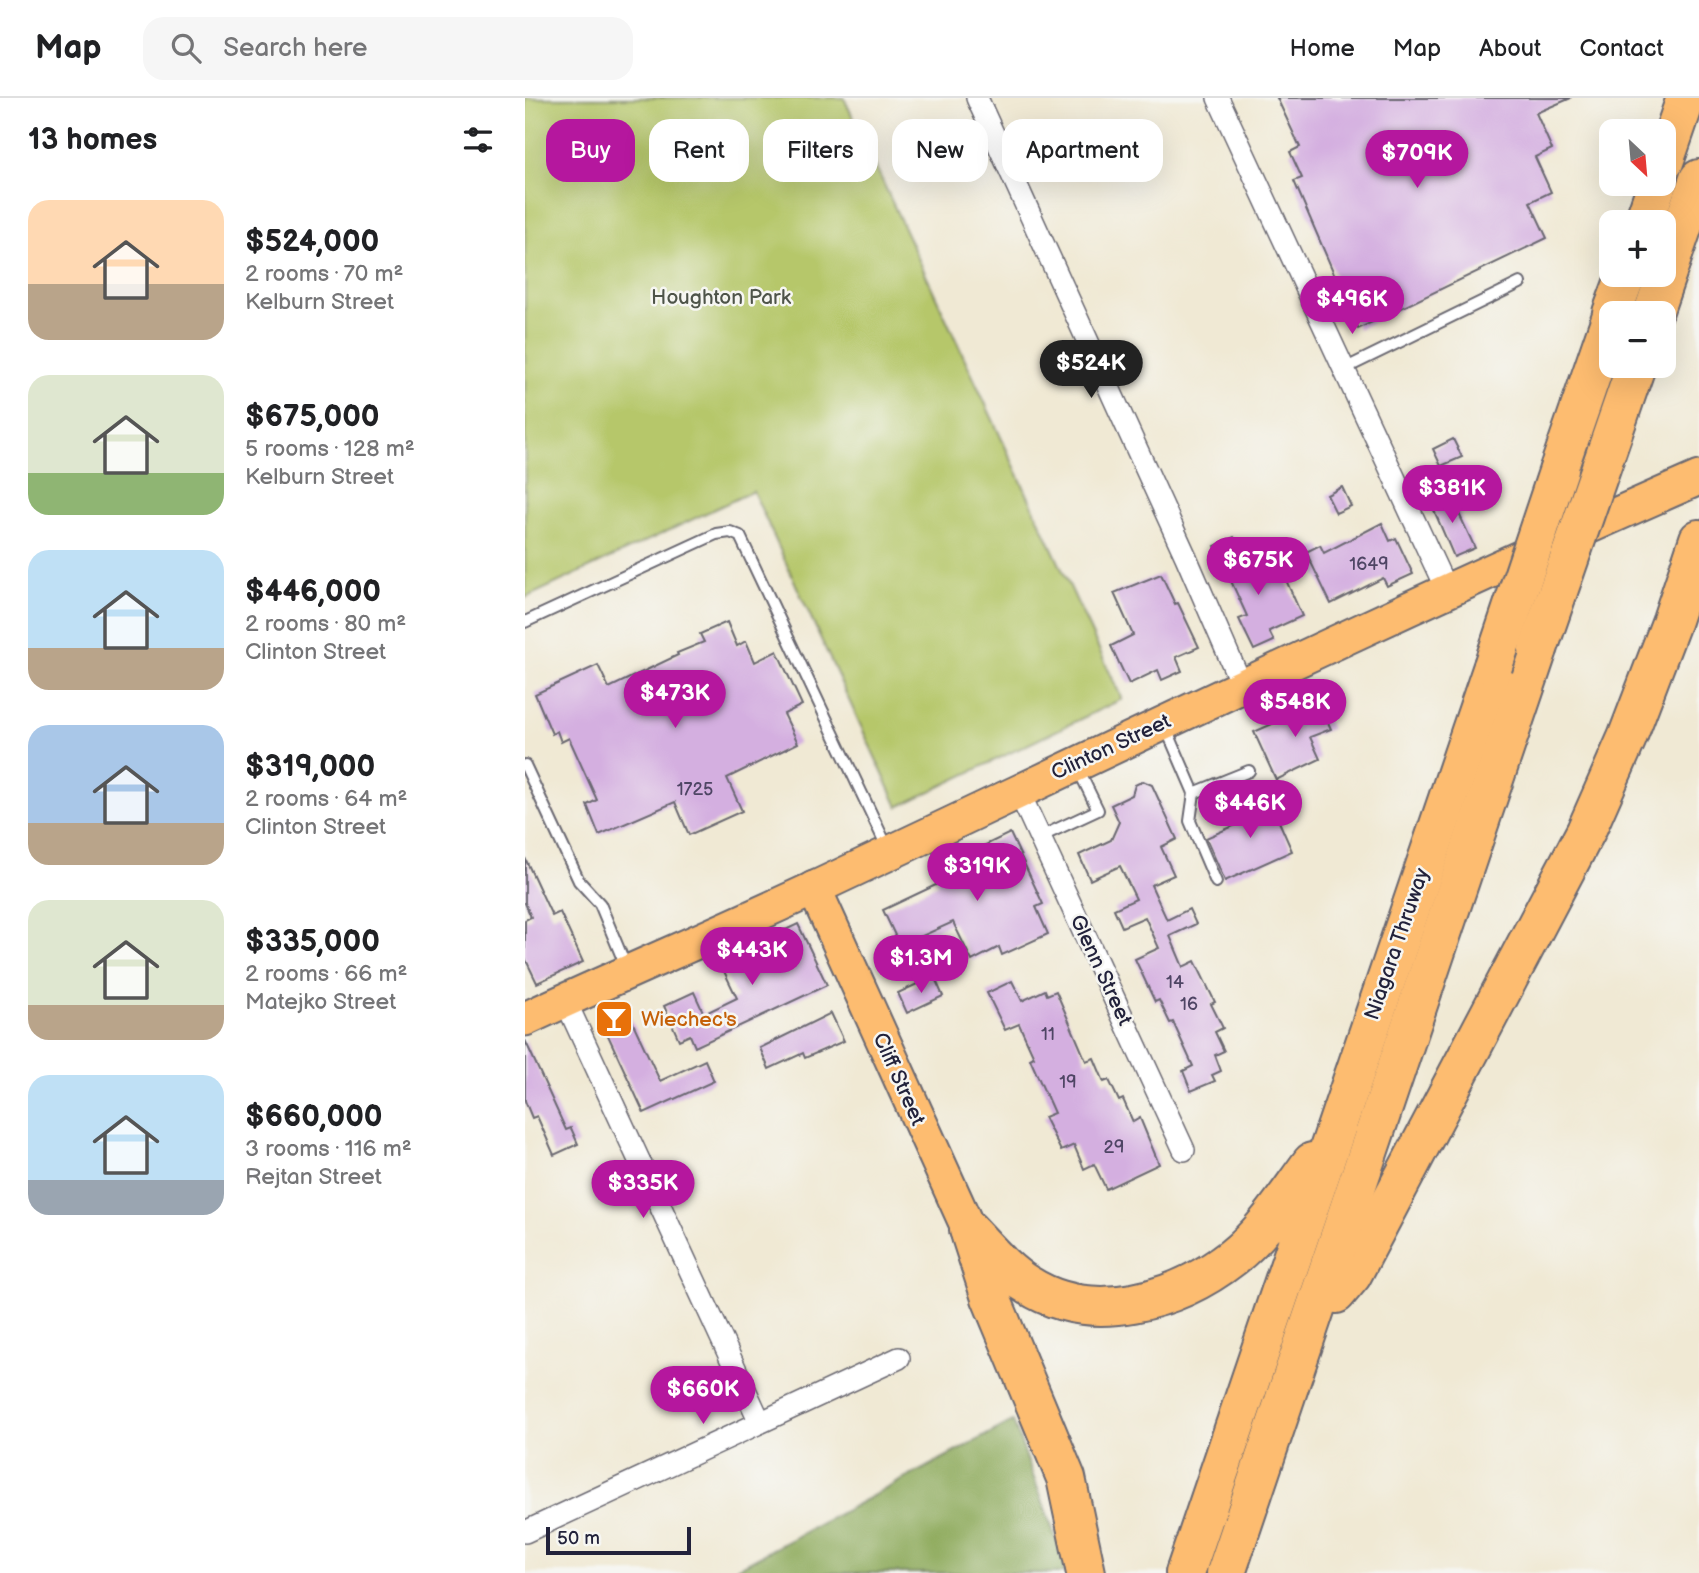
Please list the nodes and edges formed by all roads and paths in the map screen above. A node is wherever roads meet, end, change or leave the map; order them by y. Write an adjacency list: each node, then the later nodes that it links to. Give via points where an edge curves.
1 (977, 98): 15 (street)
2 (1219, 98): 9 (street)
3 (1686, 98): 4 (highway)
4 (1677, 124)
5 (1699, 179): 7 (highway)
6 (1520, 283): 9 (lane)
7 (1657, 301)
8 (1599, 352): 29 (highway, Niagara Thruway, bridge)
9 (1344, 369): 13 (street)
10 (1632, 378): 32 (highway, Niagara Thruway, bridge)
11 (1699, 478): 13 (main road, Clinton Street)
12 (1699, 539): 32 (highway, via 1627,738 1586,831 1352,1275)
13 (1447, 591): 15 (main road, Clinton Street)
14 (525, 622): 23 (lane, via 716,534 740,536)
15 (1242, 686): 16 (main road, Clinton Street)
16 (1163, 722): 17 (main road, Clinton Street); 21 (lane)
17 (1076, 763): 20 (main road, Clinton Street); 22 (lane, via 1098,810)
18 (525, 765): 26 (lane, via 579,881 600,904)
19 (1249, 771): 21 (lane)
20 (1018, 790): 22 (street, Glenn Street); 23 (main road, Clinton Street)
21 (1194, 793): 24 (lane, via 1190,821)
22 (1040, 837): 30 (street, Glenn Street)
23 (889, 852): 25 (main road, Clinton Street)
24 (1216, 882)
25 (814, 888): 26 (main road, Clinton Street); 31 (main road, Cliff Street)
26 (628, 972): 27 (main road, Clinton Street)
27 (565, 1000): 28 (main road, Clinton Street); 34 (street)
28 (525, 1018)
29 (1333, 1132): 31 (highway, via 1255,1237 1233,1257 1173,1291 1145,1300 1105,1307 1045,1295 1026,1284); 37 (highway, Niagara Thruway)
30 (1184, 1150)
31 (969, 1230): 36 (highway, via 991,1298 1066,1478)
32 (1311, 1325): 38 (highway, Niagara Thruway)
33 (899, 1358): 34 (street)
34 (760, 1422): 35 (street)
35 (527, 1524)
36 (1086, 1573)
37 (1185, 1573)
38 (1226, 1573)

